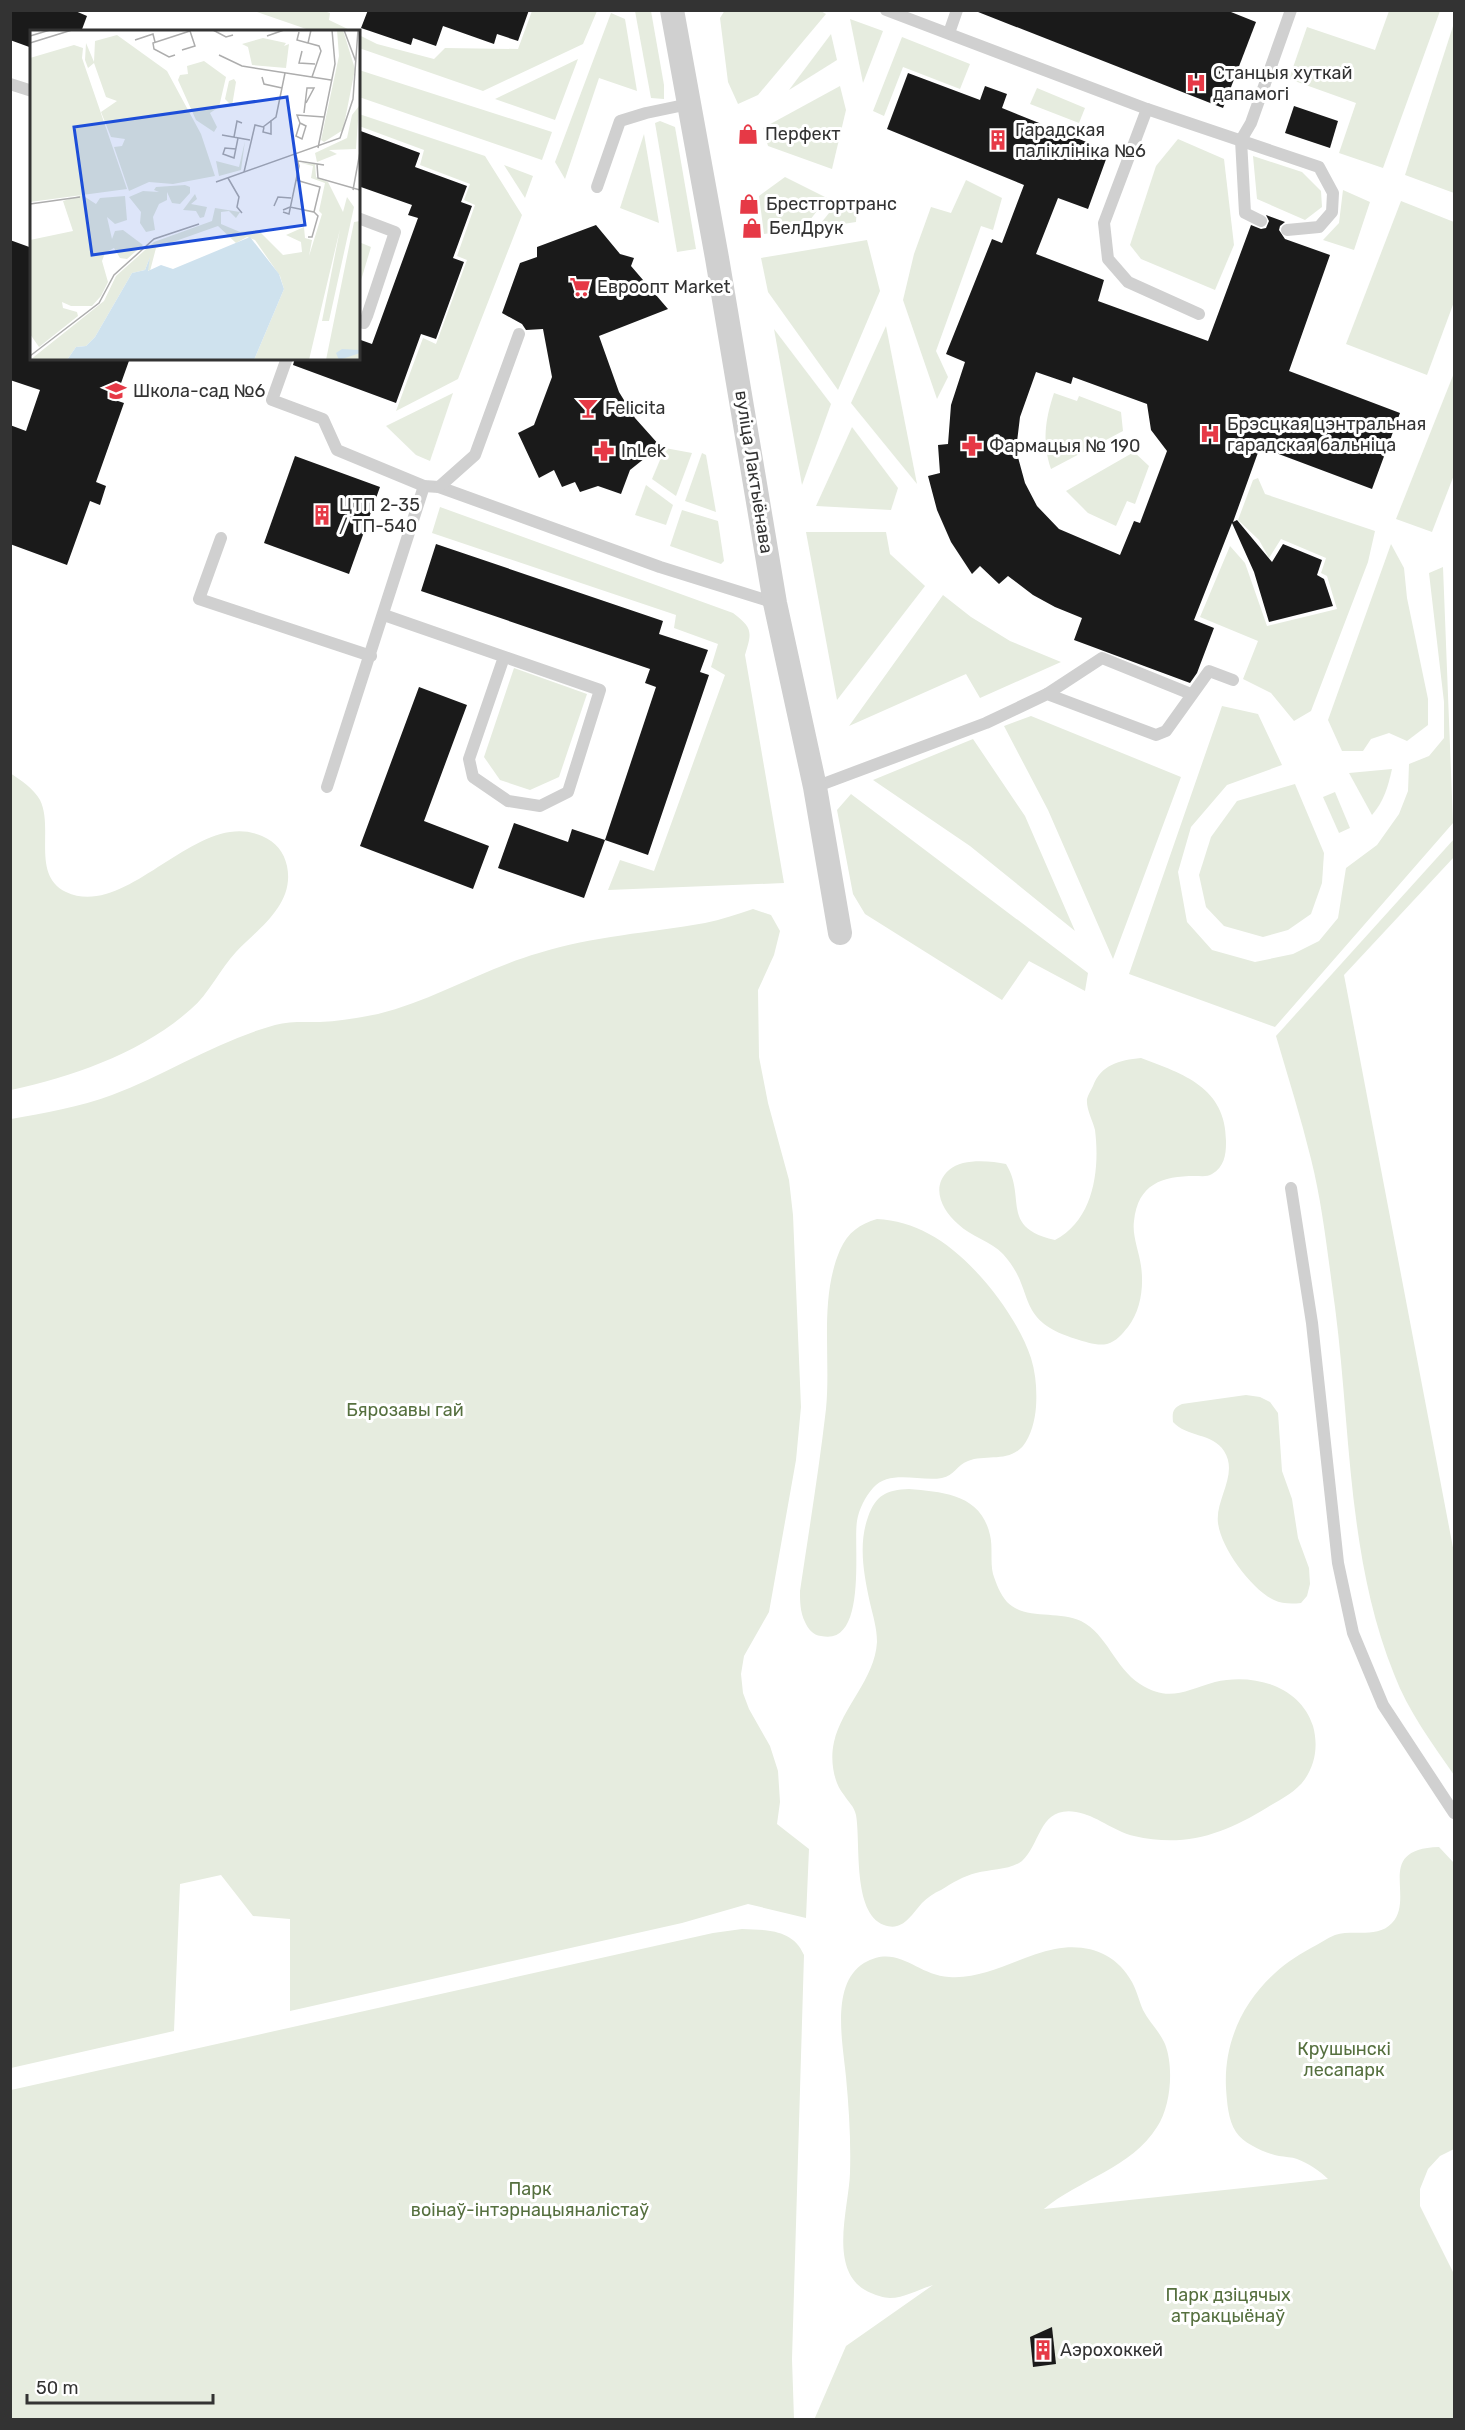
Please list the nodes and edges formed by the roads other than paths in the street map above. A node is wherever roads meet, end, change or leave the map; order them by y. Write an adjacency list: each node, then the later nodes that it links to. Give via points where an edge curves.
1 (672, 10): 8 (street, вуліца Лактыёнава)
2 (886, 10): 5 (lane)
3 (957, 10): 5 (lane)
4 (1291, 10): 10 (lane, via 1251,123)
5 (948, 33): 9 (lane)
6 (10, 84): 7 (lane)
7 (30, 90)
8 (688, 104): 11 (lane, via 620,121); 22 (street, вуліца Лактыёнава)
9 (1147, 109): 10 (lane); 15 (lane, via 1104,224 1108,259 1128,282)
10 (1241, 140): 13 (lane, via 1245,213); 14 (lane, via 1319,167 1333,193 1332,212 1319,227)
11 (597, 188)
12 (360, 219): 16 (lane, via 395,232 368,316 364,323)
13 (1261, 221)
14 (1287, 230)
15 (1199, 314)
16 (360, 322)
17 (519, 334): 20 (lane, via 475,455)
18 (286, 360): 19 (lane, via 272,400 323,419 337,450)
19 (424, 486): 20 (lane); 23 (lane)
20 (439, 487): 22 (lane, via 660,567)
21 (221, 538): 24 (lane, via 199,599)
22 (776, 603): 30 (street, вуліца Лактыёнава)
23 (384, 615): 24 (lane); 25 (lane)
24 (371, 656): 29 (lane)
25 (504, 657): 25 (lane, via 600,690 567,792 540,806 507,801 473,777 469,759)
26 (1233, 680): 28 (lane, via 1209,671)
27 (1047, 694): 28 (lane, via 1102,658); 28 (lane, via 1156,735 1166,731); 30 (lane, via 986,723)
28 (1191, 694)
29 (327, 787)
30 (815, 787): 31 (street, вуліца Лактыёнава)
31 (840, 933)
32 (1291, 1188): 33 (lane, via 1312,1323 1338,1563 1353,1633 1383,1705)
33 (1455, 1814)

